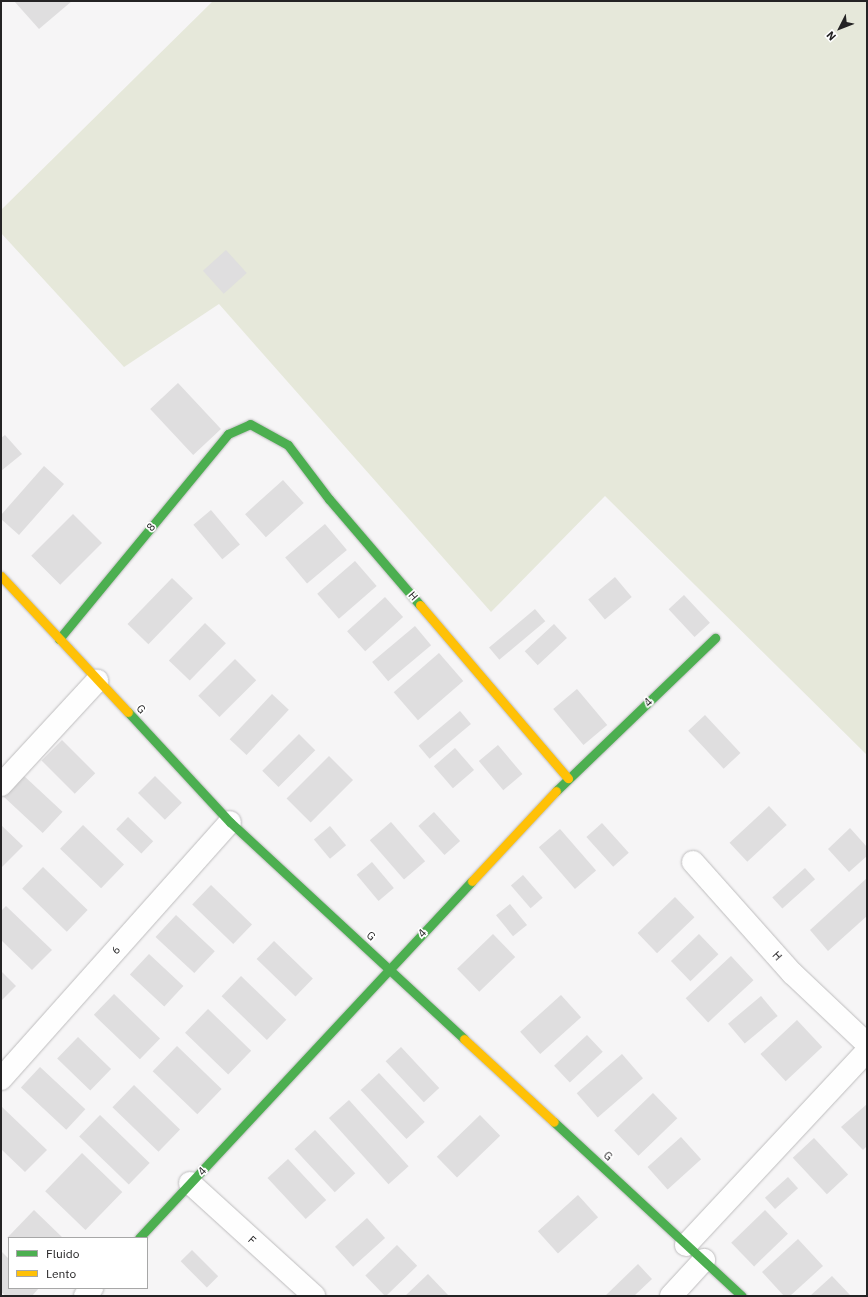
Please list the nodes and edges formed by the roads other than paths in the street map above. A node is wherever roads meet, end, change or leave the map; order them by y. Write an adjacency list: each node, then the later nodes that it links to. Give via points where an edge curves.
1 (250, 424): 4 (street, 8, via 228,434); 6 (street, H, via 288,445 335,505)
2 (1, 576): 4 (street, G)
3 (715, 638): 6 (street, 4)
4 (59, 639): 5 (street, G)
5 (97, 681): 7 (street); 8 (street, G)
6 (568, 778): 10 (street, 4)
7 (1, 785)
8 (230, 822): 10 (street, G); 13 (street, 6)
9 (693, 862): 11 (street, H, via 792,973)
10 (388, 968): 14 (street, 4); 16 (street, G)
11 (867, 1044)
12 (867, 1051): 16 (street)
13 (1, 1079)
14 (190, 1183): 15 (street, 4); 18 (street, F)
15 (140, 1237)
16 (686, 1245): 17 (street, G)
17 (704, 1260): 19 (street); 20 (street, G)
18 (314, 1296)
19 (671, 1296)
20 (742, 1296)

